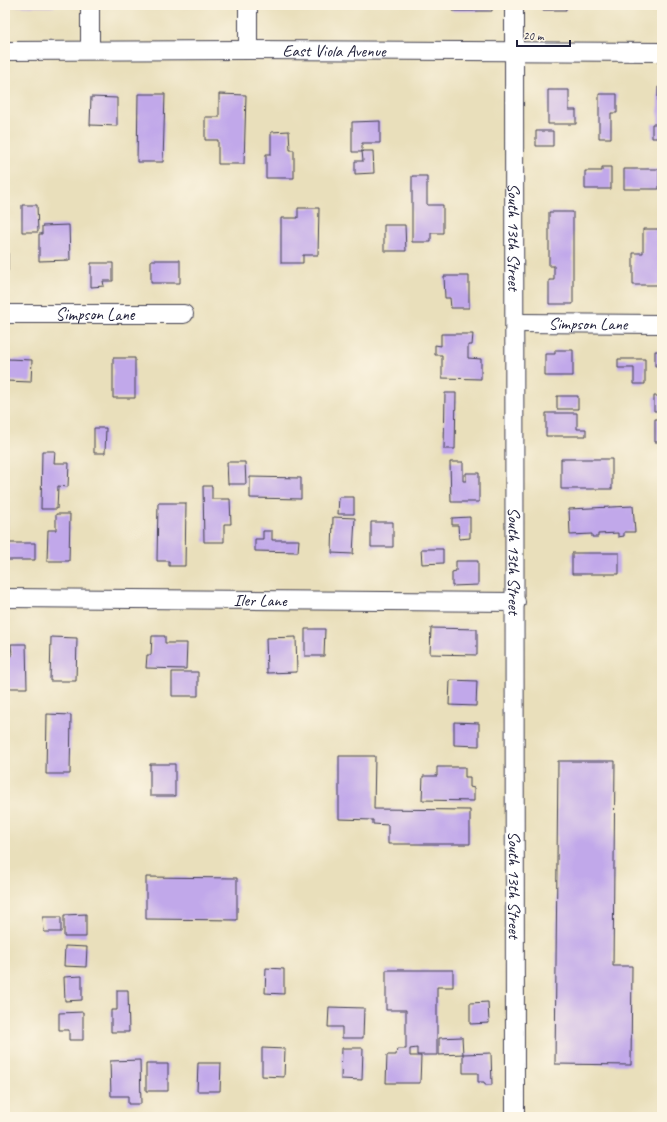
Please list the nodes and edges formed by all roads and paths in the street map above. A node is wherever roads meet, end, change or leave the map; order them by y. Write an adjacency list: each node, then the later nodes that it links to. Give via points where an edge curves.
1 (90, 5): 4 (street)
2 (248, 5): 5 (street)
3 (514, 5): 7 (street, South 13th Street)
4 (90, 50): 5 (street, East Viola Avenue); 6 (street, East Viola Avenue)
5 (248, 50): 7 (street, East Viola Avenue)
6 (5, 51)
7 (514, 51): 8 (street, East Viola Avenue); 11 (street, South 13th Street)
8 (662, 52)
9 (5, 314): 10 (street, Simpson Lane)
10 (184, 314)
11 (514, 323): 12 (street, Simpson Lane); 14 (street, South 13th Street)
12 (662, 324)
13 (5, 598): 14 (street, Iler Lane)
14 (516, 602): 15 (street, South 13th Street)
15 (515, 1117)

